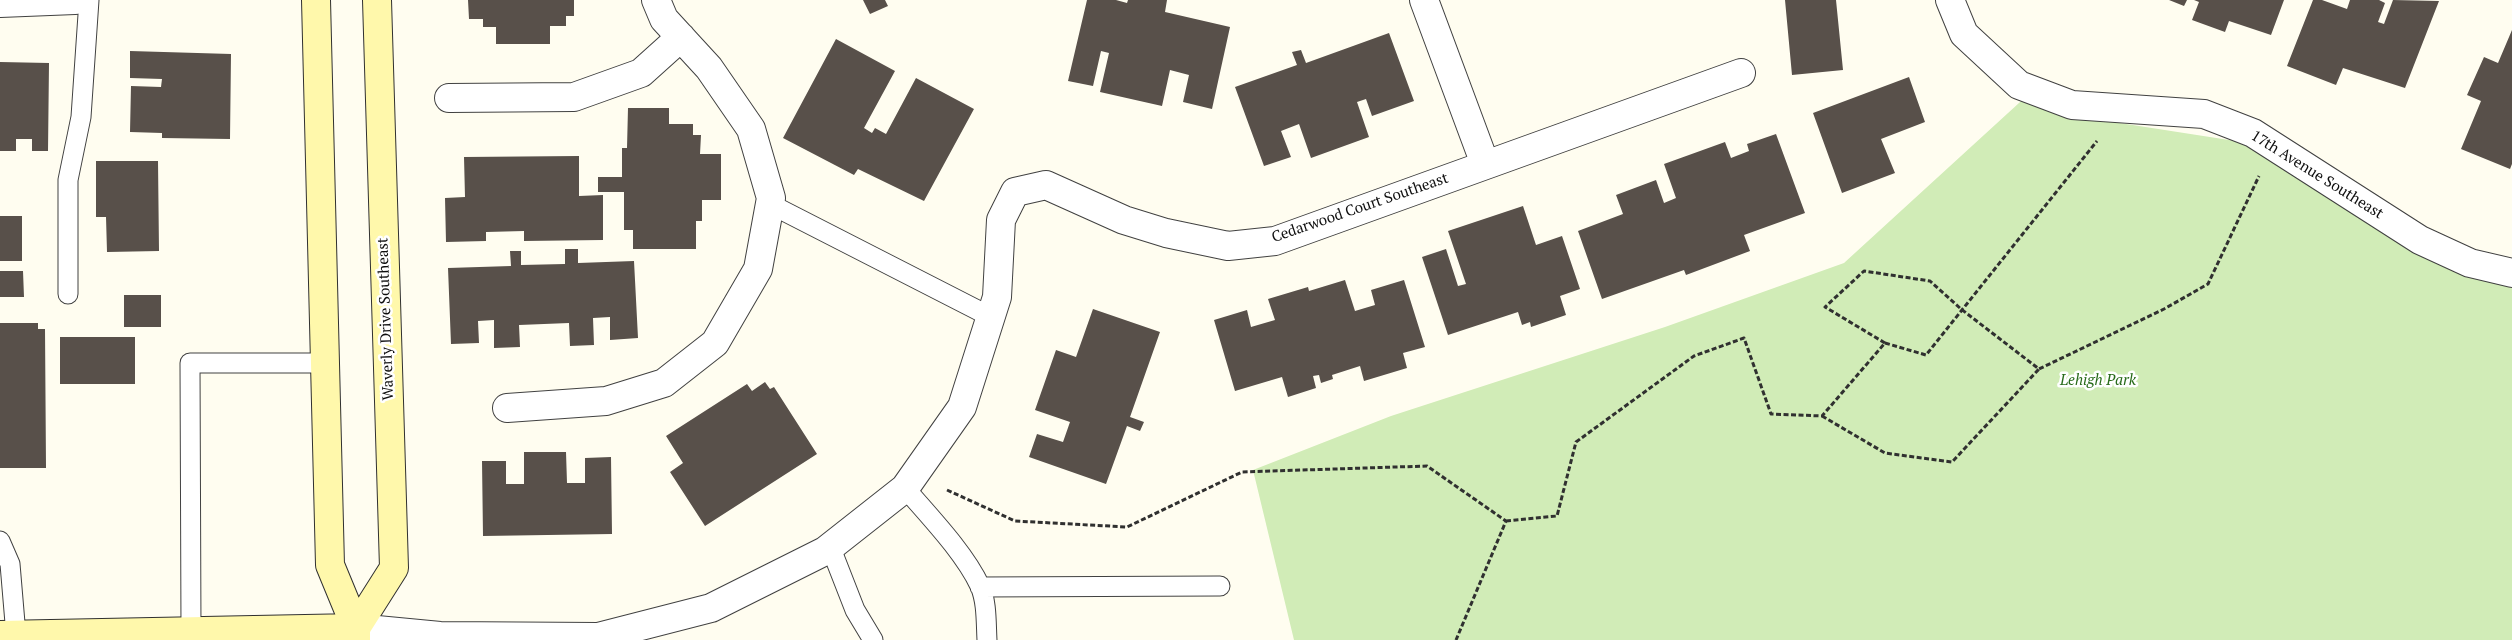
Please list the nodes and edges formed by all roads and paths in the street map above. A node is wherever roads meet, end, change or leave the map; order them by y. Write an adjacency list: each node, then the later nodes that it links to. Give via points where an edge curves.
1 (75, 0): 8 (street)
2 (89, 0): 17 (lane, via 81,117 68,180)
3 (316, 0): 21 (main road)
4 (377, 0): 32 (main road, Waverly Drive Southeast, via 394,568)
5 (656, 0): 9 (street, via 664,19)
6 (1424, 0): 14 (street)
7 (1950, 0): 12 (street, 17th Avenue Southeast, via 1964,34 2019,85 2072,104)
8 (0, 3)
9 (681, 37): 11 (street, via 641,73 574,97); 15 (street, via 710,68 751,129)
10 (1741, 73): 14 (street, Cedarwood Court Southeast)
11 (449, 98)
12 (2124, 109): 13 (street, 17th Avenue Southeast, via 2204,114 2253,133); 18 (path)
13 (2273, 146): 16 (street, 17th Avenue Southeast, via 2420,240 2470,263); 22 (path, via 2208,284 2164,309)
14 (1485, 164): 19 (street, Cedarwood Court Southeast, via 1275,241 1228,246 1124,220 1046,185 1015,192 1001,220 997,297)
15 (770, 204): 19 (lane); 23 (street, via 758,269 730,318 715,343 664,383 606,401)
16 (2512, 273)
17 (68, 294)
18 (1961, 309): 20 (path, via 1926,355); 20 (path, via 1930,281 1864,271 1826,307); 22 (path)
19 (991, 317): 25 (street, Cedarwood Court Southeast, via 962,408)
20 (1884, 343): 24 (path)
21 (326, 363): 31 (lane, via 190,363); 32 (main road, via 330,565)
22 (2039, 369): 24 (path, via 1952,462 1885,453)
23 (507, 408)
24 (1822, 416): 26 (path, via 1771,414 1744,338 1694,356 1576,442 1557,516)
25 (909, 481): 26 (path, via 1015,521 1127,527 1242,472 1426,466); 28 (street, Cedarwood Court Southeast); 30 (lane)
26 (1506, 521): 37 (path)
27 (0, 541): 33 (lane, via 10,564)
28 (830, 546): 34 (street, Cedarwood Court Southeast, via 711,608); 35 (lane, via 855,610)
29 (1220, 586): 30 (lane)
30 (980, 587): 36 (lane)
31 (191, 632): 32 (main road); 33 (main road)
32 (356, 634): 34 (street, Cedarwood Court Southeast)
33 (8, 635)
34 (611, 637)
35 (873, 640)
36 (987, 640)
37 (1456, 640)

